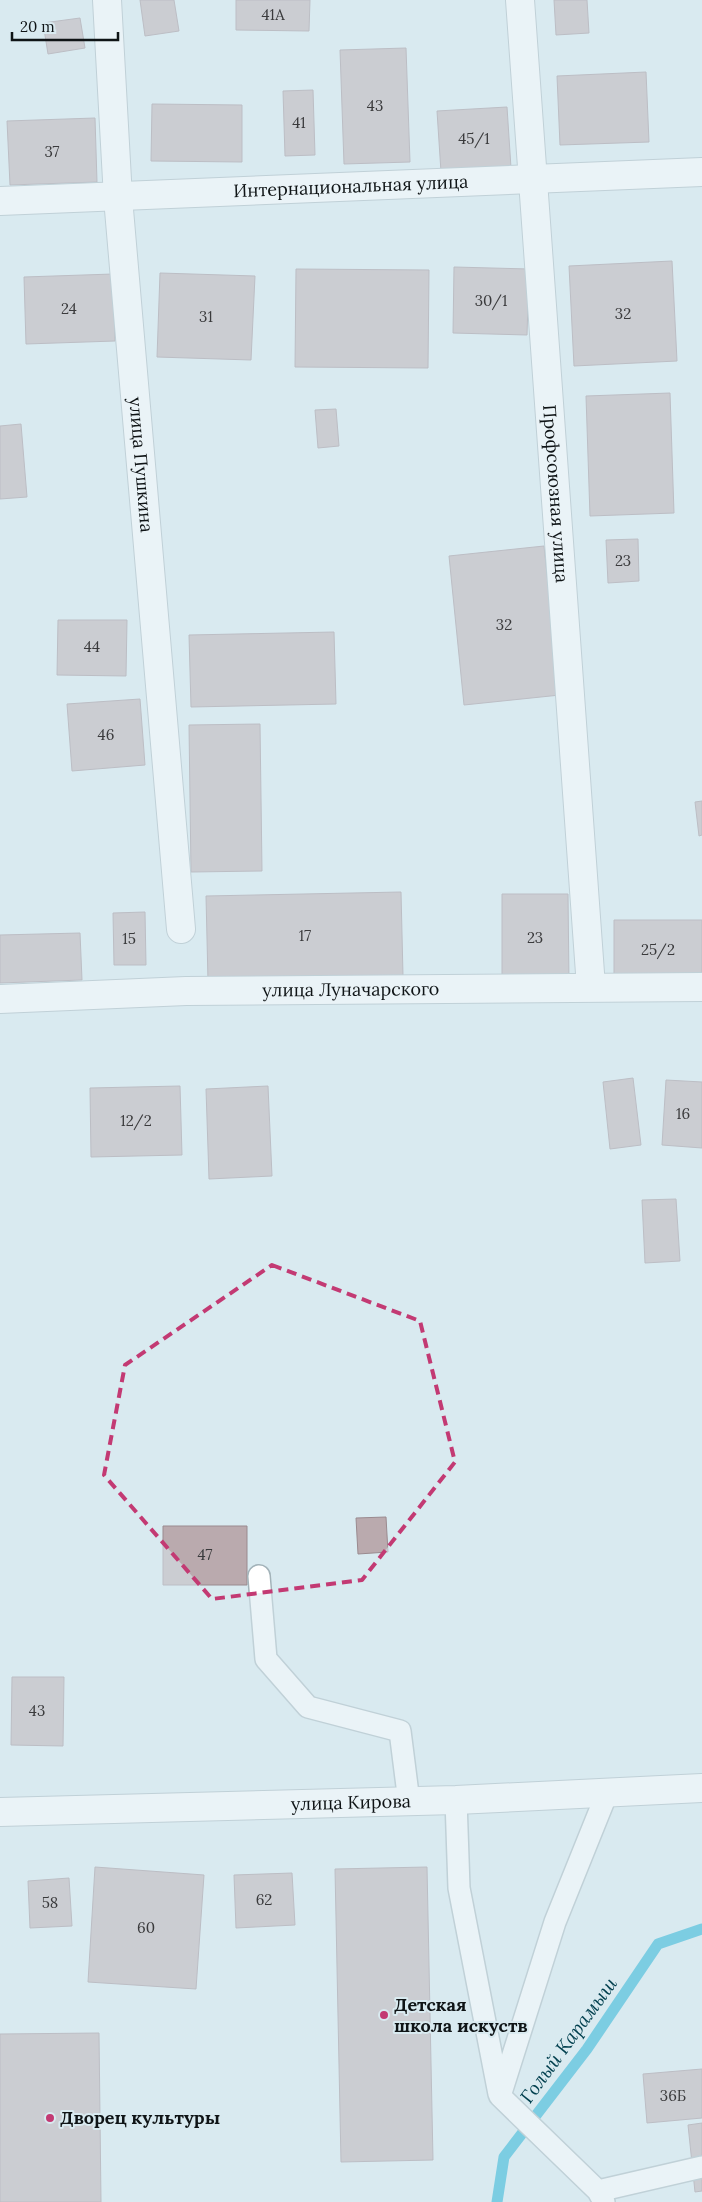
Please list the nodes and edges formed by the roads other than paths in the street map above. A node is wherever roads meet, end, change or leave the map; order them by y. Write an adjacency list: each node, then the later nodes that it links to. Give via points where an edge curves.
1 (107, 0): 5 (street, улица Пушкина)
2 (520, 0): 4 (street, Профсоюзная улица)
3 (702, 172): 4 (street, Интернациональная улица)
4 (532, 180): 5 (street, Интернациональная улица); 8 (street, Профсоюзная улица)
5 (118, 198): 6 (street, Интернациональная улица); 7 (street, улица Пушкина)
6 (0, 201)
7 (181, 929)
8 (591, 987): 9 (street, улица Луначарского); 10 (street, улица Луначарского, via 186,991)
9 (702, 987)
10 (0, 999)
11 (259, 1576): 15 (lane, via 266,1659 308,1707 400,1731)
12 (702, 1788): 13 (street, улица Кирова)
13 (606, 1793): 14 (street, улица Кирова); 17 (lane, via 555,1922)
14 (456, 1800): 15 (street, улица Кирова); 17 (lane, via 459,1888)
15 (408, 1802): 16 (street, улица Кирова)
16 (0, 1812)
17 (500, 2096): 19 (lane)
18 (702, 2168): 19 (lane)
19 (601, 2196)

